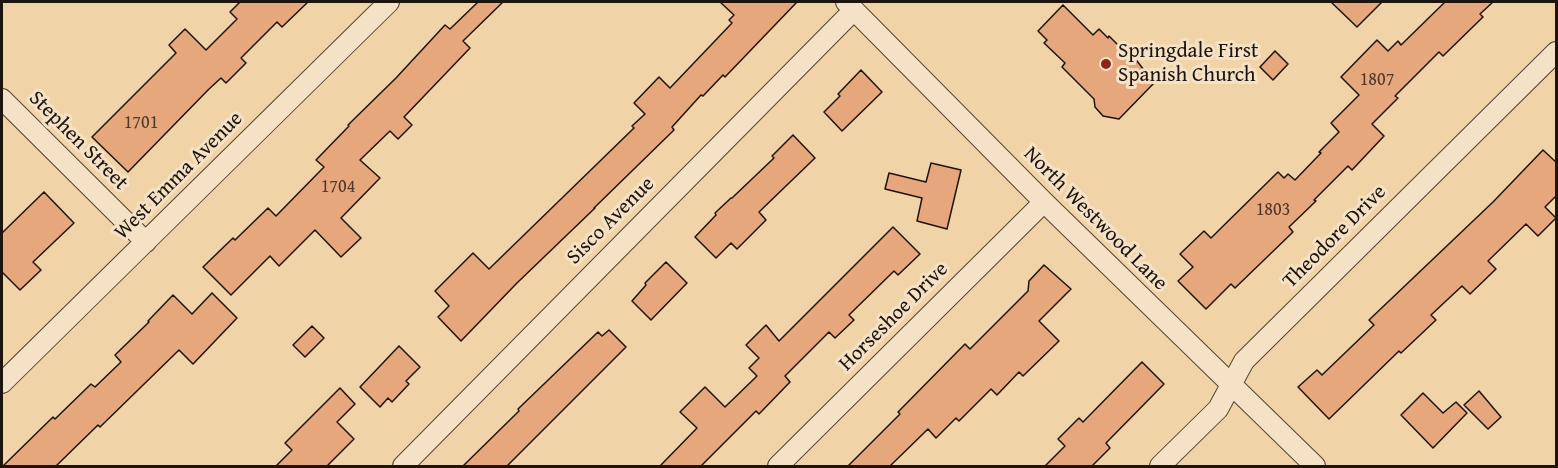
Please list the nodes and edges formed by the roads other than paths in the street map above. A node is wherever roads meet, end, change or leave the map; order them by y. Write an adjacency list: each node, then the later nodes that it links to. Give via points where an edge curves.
1 (389, 2): 6 (street, West Emma Avenue)
2 (850, 6): 5 (street, North Westwood Lane); 9 (street, Sisco Avenue)
3 (1557, 52): 8 (street, Theodore Drive, via 1244,361)
4 (2, 99): 6 (street, Stephen Street)
5 (1044, 202): 8 (street, North Westwood Lane); 10 (street, Horseshoe Drive)
6 (146, 242): 7 (street, West Emma Avenue)
7 (2, 383)
8 (1231, 386): 11 (street, Theodore Drive, via 1218,409); 12 (street, North Westwood Lane)
9 (403, 466)
10 (778, 466)
11 (1160, 466)
12 (1315, 466)

